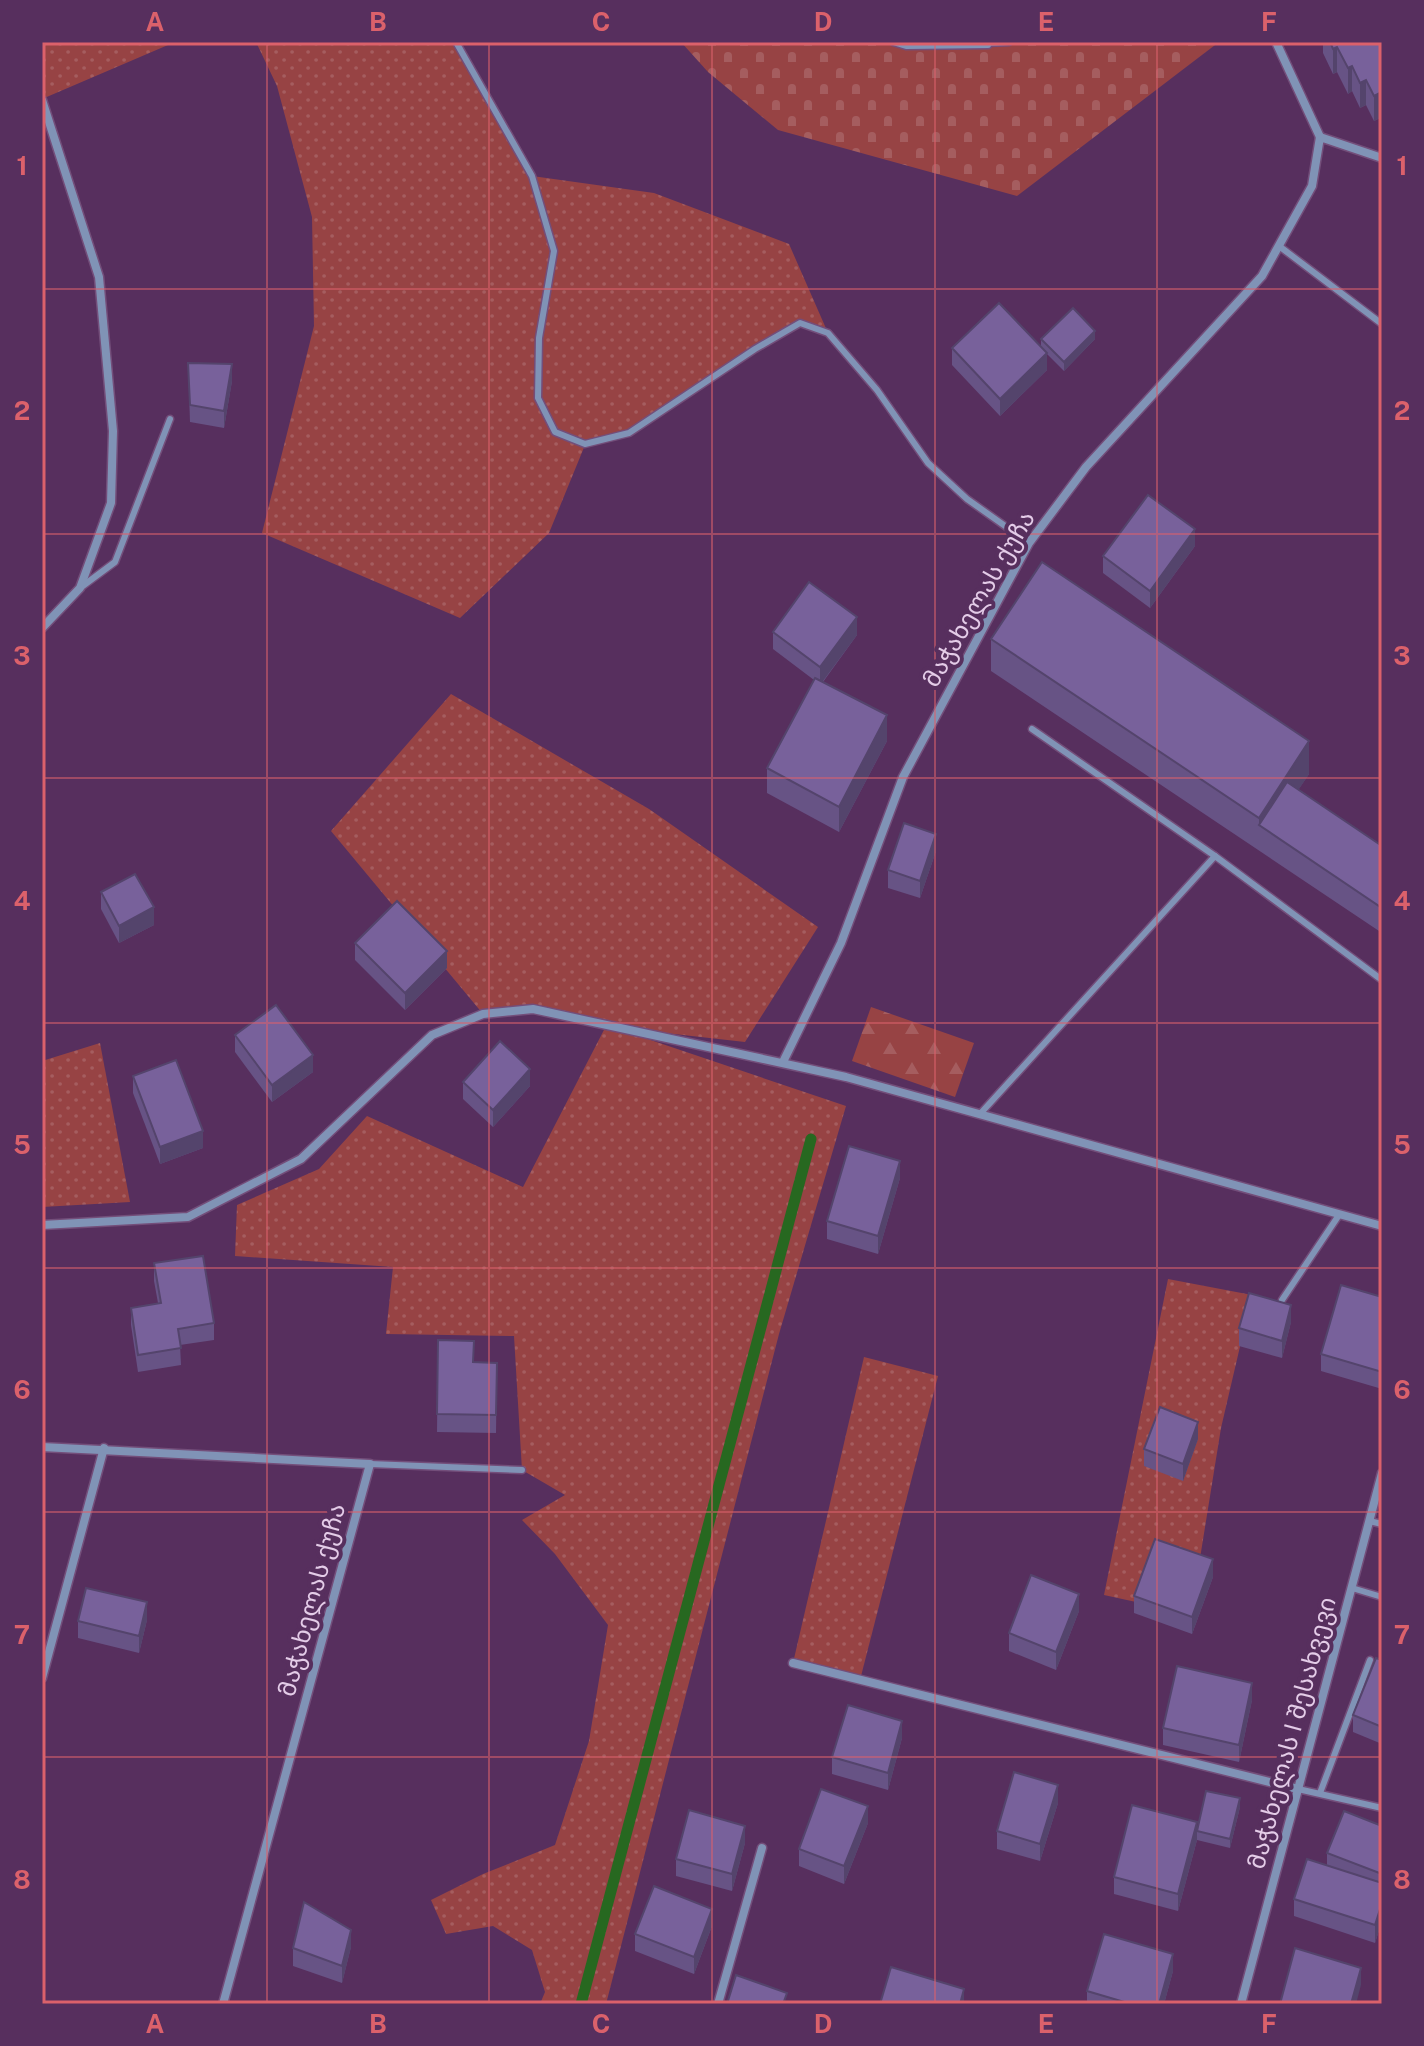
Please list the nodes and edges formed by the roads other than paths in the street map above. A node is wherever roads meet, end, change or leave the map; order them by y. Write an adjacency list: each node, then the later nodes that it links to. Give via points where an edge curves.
1 (456, 42): 12 (lane, via 532,176 554,251 539,338 538,398 555,432 585,444 629,433 800,323 828,333 877,390 928,463 967,499)
2 (893, 42): 5 (lane)
3 (1009, 42): 5 (lane)
4 (1276, 42): 7 (street)
5 (986, 44)
6 (42, 100): 13 (street, via 99,277 113,431 111,503)
7 (1320, 137): 8 (street); 9 (street, მაჭახელას ქუჩა, via 1312,186)
8 (1382, 158)
9 (1279, 246): 10 (lane); 12 (street, მაჭახელას ქუჩა, via 1262,276 1086,467)
10 (1382, 324)
11 (170, 419): 13 (lane, via 115,562)
12 (1029, 543): 18 (street, მაჭახელას ქუჩა, via 903,777 841,943)
13 (80, 588): 14 (street)
14 (42, 628)
15 (1032, 729): 16 (lane)
16 (1215, 856): 17 (lane); 19 (lane)
17 (1382, 980)
18 (783, 1062): 19 (street); 21 (street, via 533,1009 483,1014 432,1035 301,1159 188,1217)
19 (980, 1114): 20 (street)
20 (1339, 1215): 22 (street); 23 (lane)
21 (42, 1225)
22 (1382, 1226)
23 (1282, 1300)
24 (42, 1447): 25 (street)
25 (104, 1448): 26 (street); 35 (street)
26 (370, 1464): 27 (lane); 40 (street, მაჭახელას ქუჩა)
27 (522, 1470)
28 (1382, 1473): 29 (street, მაჭახელას I შესახვევი)
29 (1369, 1521): 30 (lane); 31 (street, მაჭახელას I შესახვევი)
30 (1382, 1524)
31 (1352, 1588): 32 (lane); 36 (street, მაჭახელას I შესახვევი)
32 (1382, 1597)
33 (1370, 1660): 37 (lane)
34 (793, 1663): 36 (street)
35 (42, 1678)
36 (1298, 1789): 37 (lane); 42 (street, მაჭახელას I შესახვევი)
37 (1320, 1793): 38 (lane)
38 (1382, 1808)
39 (762, 1848): 41 (street)
40 (223, 2004)
41 (718, 2004)
42 (1241, 2004)

